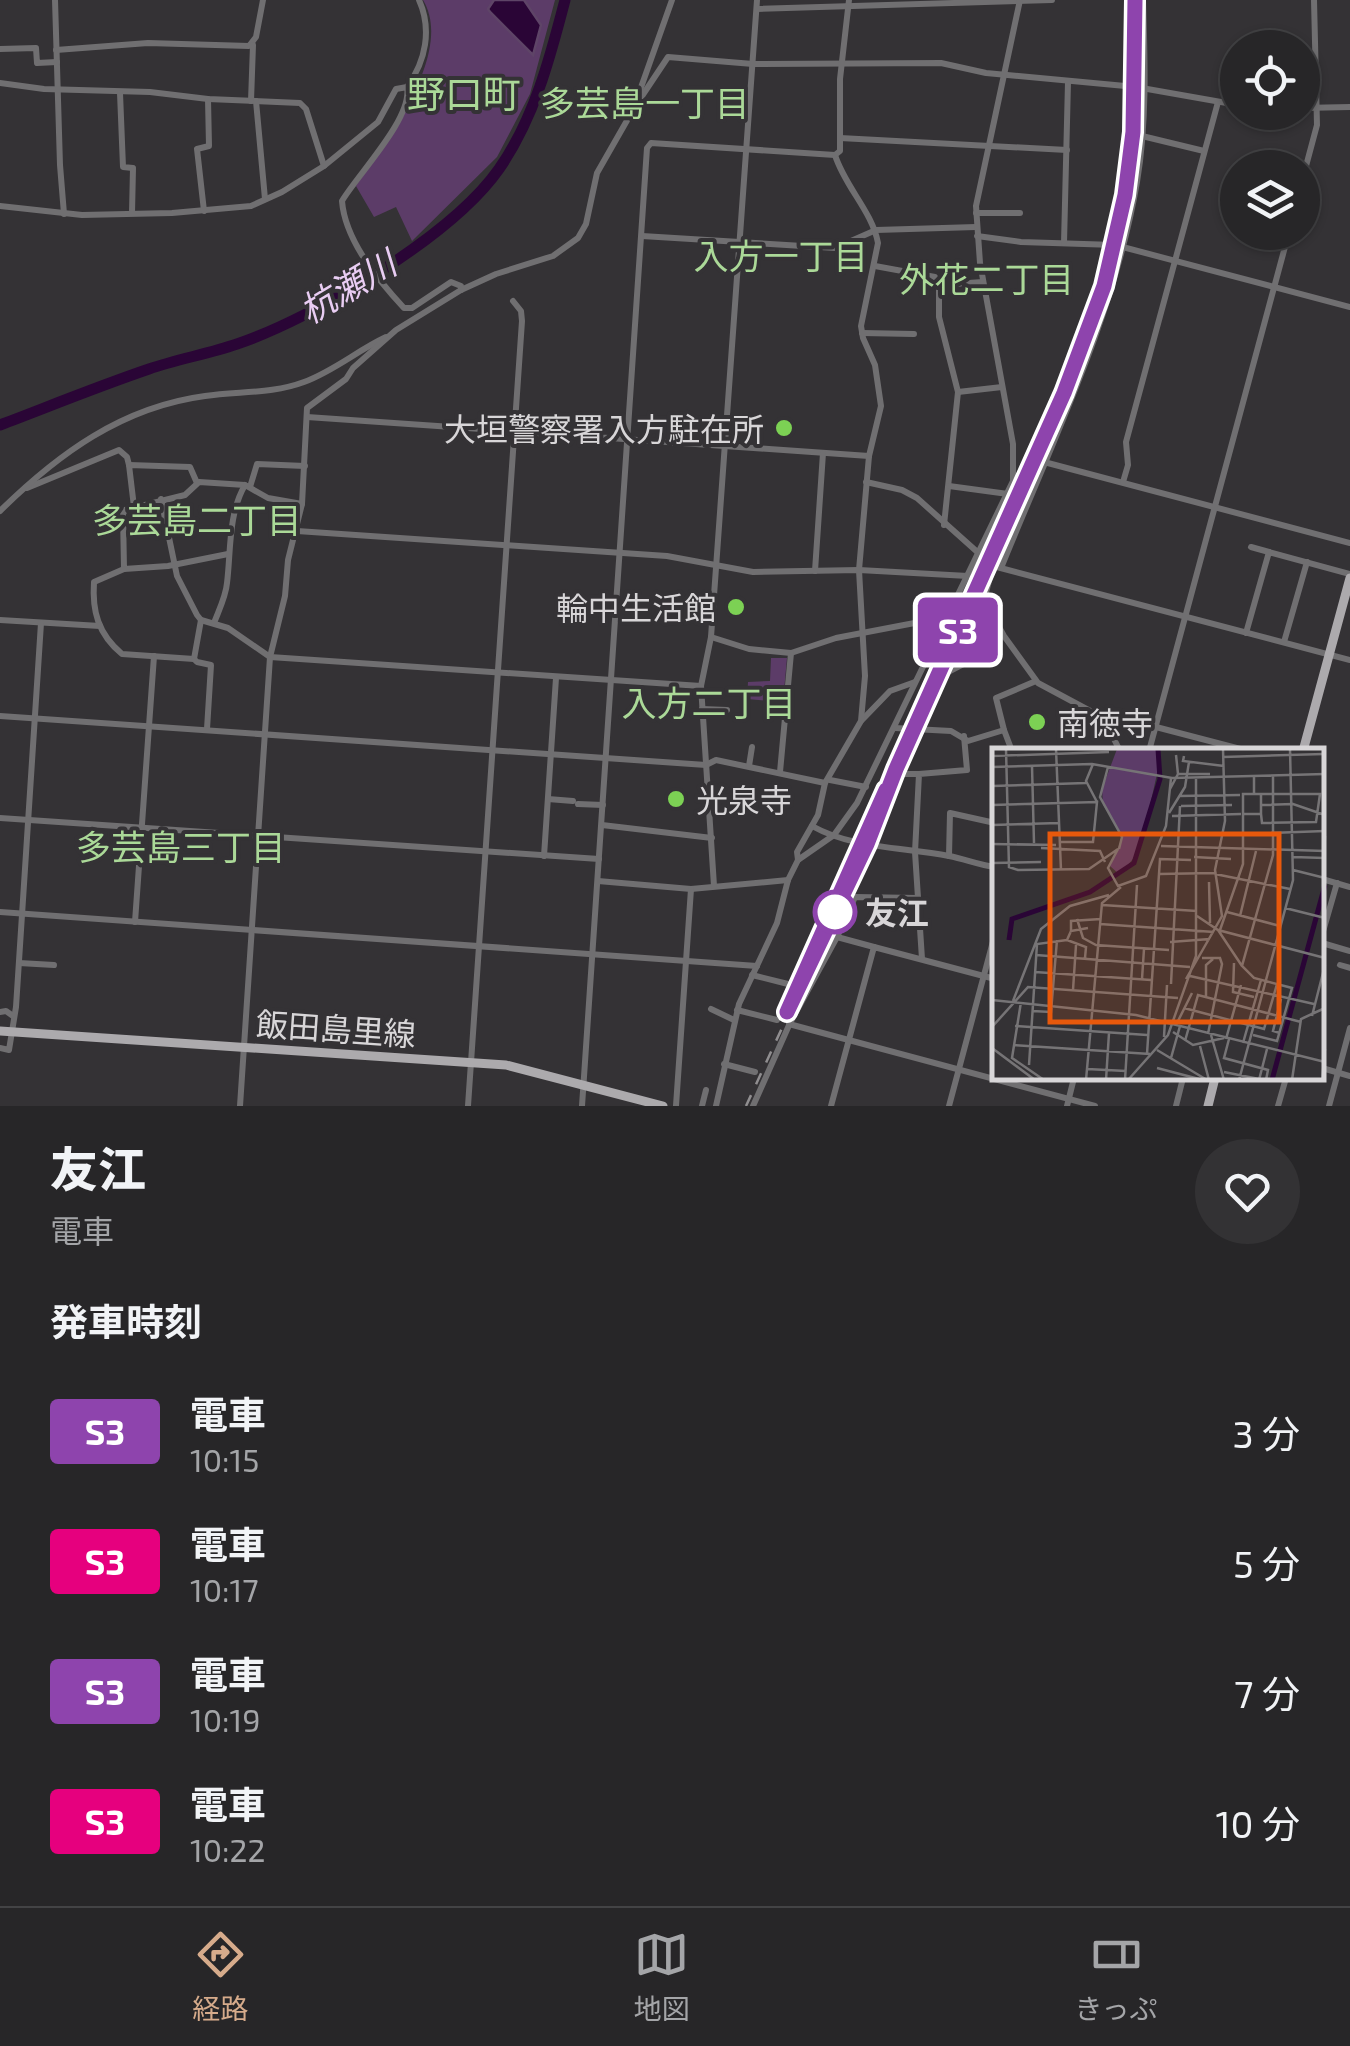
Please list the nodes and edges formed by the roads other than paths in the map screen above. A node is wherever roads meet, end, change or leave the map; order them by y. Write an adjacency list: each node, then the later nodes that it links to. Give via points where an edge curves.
1 (55, 0): 15 (street)
2 (263, 0): 13 (street)
3 (418, 0): 22 (street, via 426,33)
4 (672, 0): 31 (street)
5 (1020, 0): 6 (street); 10 (street); 19 (street)
6 (1052, 0)
7 (1144, 0): 23 (street)
8 (1314, 0): 12 (street)
9 (809, 3): 10 (street); 11 (street)
10 (848, 3): 17 (street)
11 (757, 4): 18 (street)
12 (1315, 30)
13 (253, 45): 15 (street); 27 (street)
14 (0, 50): 16 (street, via 36,48 37,63)
15 (56, 50): 16 (street)
16 (57, 62): 24 (street)
17 (842, 62): 18 (street); 19 (street, via 940,63); 33 (street)
18 (753, 64): 31 (street, via 668,57); 35 (street)
19 (1003, 74): 20 (street); 34 (street)
20 (1068, 82): 23 (street); 36 (street)
21 (0, 83): 24 (street)
22 (407, 87): 39 (street, via 396,89 378,122); 59 (street, via 394,126 342,201 343,213 356,246 404,308 452,282)
23 (1146, 88): 28 (street); 32 (street)
24 (58, 90): 25 (street); 46 (street)
25 (120, 94): 26 (street); 43 (street, via 122,166 132,168)
26 (208, 99): 27 (street); 42 (street, via 209,146 197,150)
27 (253, 101): 39 (street, via 304,105); 40 (street)
28 (1218, 102): 37 (street)
29 (1350, 106): 30 (street)
30 (1320, 107)
31 (634, 110): 59 (street, via 597,173 578,238 553,256)
32 (1142, 136): 37 (street); 52 (street)
33 (840, 138): 34 (street); 38 (street)
34 (986, 148): 36 (street); 44 (street)
35 (748, 149): 38 (street); 49 (street, via 650,143); 50 (street)
36 (1066, 150): 51 (street)
37 (1204, 150): 54 (street)
38 (835, 155): 47 (street)
39 (324, 166): 40 (street)
40 (265, 200): 42 (street)
41 (0, 206): 46 (street)
42 (204, 212): 43 (street)
43 (132, 213): 46 (street)
44 (976, 213): 45 (street); 48 (street)
45 (1020, 213)
46 (64, 214)
47 (876, 230): 48 (street); 50 (street, via 835,248); 55 (street)
48 (976, 232): 51 (street); 56 (street)
49 (642, 236): 50 (street); 69 (street)
50 (739, 242): 70 (street)
51 (1064, 244): 52 (street)
52 (1123, 247): 54 (street); 73 (street, via 1109,301)
53 (1284, 250): 58 (street)
54 (1176, 261): 58 (street); 77 (street, via 1126,442)
55 (875, 266): 57 (street, via 935,276); 62 (street)
56 (984, 282): 57 (street); 65 (street)
57 (939, 285): 66 (street, via 939,318)
58 (1274, 287): 61 (street); 86 (street)
59 (461, 290): 64 (street)
60 (513, 302): 68 (street, via 522,321)
61 (1350, 308)
62 (862, 333): 63 (street); 72 (street, via 880,406)
63 (914, 334)
64 (390, 335): 67 (street, via 307,408); 81 (street, via 303,382 178,401 117,422)
65 (1002, 387): 66 (street); 82 (street, via 1014,464)
66 (958, 392): 80 (street)
67 (307, 417): 68 (street); 75 (street)
68 (514, 431): 69 (street); 91 (street)
69 (628, 438): 70 (street); 94 (street)
70 (724, 445): 71 (street); 99 (street)
71 (824, 452): 72 (street); 103 (street)
72 (869, 456): 76 (street)
73 (1044, 462): 77 (street); 100 (street)
74 (130, 465): 78 (street, via 190,466); 81 (street, via 118,450); 85 (street)
75 (305, 466): 79 (street, via 257,464); 84 (street)
76 (866, 482): 88 (street, via 917,498); 102 (street)
77 (1123, 482): 86 (street)
78 (197, 483): 79 (street); 83 (street, via 185,494)
79 (248, 486): 84 (street, via 268,498); 95 (street, via 240,494)
80 (950, 486): 82 (street); 88 (street)
81 (22, 490): 87 (street)
82 (1008, 494): 96 (street)
83 (161, 499): 85 (street); 98 (street)
84 (302, 504): 89 (street)
85 (134, 507): 101 (street, via 123,514)
86 (1215, 507): 90 (street); 107 (street)
87 (0, 511)
88 (944, 525): 96 (street)
89 (296, 532): 91 (street); 122 (street)
90 (1350, 543)
91 (507, 546): 94 (street); 127 (street)
92 (1251, 547): 93 (street)
93 (1269, 552): 97 (street); 115 (street)
94 (620, 553): 99 (street); 129 (street)
95 (228, 554): 98 (street); 111 (street, via 227,586)
96 (980, 554): 100 (street); 104 (street)
97 (1307, 562): 105 (street); 117 (street)
98 (174, 563): 101 (street); 109 (street)
99 (717, 564): 103 (street, via 753,572); 116 (street)
100 (997, 567): 106 (street); 107 (street)
101 (124, 569): 113 (street, via 94,582 92,606)
102 (860, 570): 103 (street); 104 (street); 114 (street)
103 (816, 571)
104 (968, 576): 110 (street)
105 (1350, 576): 120 (main road)
106 (984, 600): 124 (street, via 967,627); 130 (street)
107 (1185, 618): 115 (street); 139 (street)
108 (0, 620): 112 (street)
109 (201, 620): 111 (street); 123 (street)
110 (946, 621): 114 (street); 131 (street)
111 (214, 622): 122 (street)
112 (41, 623): 113 (street); 136 (street)
113 (100, 626): 121 (street, via 122,654)
114 (860, 633): 119 (street); 137 (street)
115 (1246, 633): 117 (street)
116 (712, 637): 119 (street); 132 (street)
117 (1284, 642): 120 (street)
118 (986, 648): 124 (street)
119 (791, 653): 158 (street)
120 (1329, 654): 125 (street); 152 (main road)
121 (154, 656): 123 (street); 138 (street)
122 (270, 657): 127 (street); 143 (street)
123 (194, 658): 141 (street, via 211,666)
124 (970, 660): 126 (street)
125 (1350, 660)
126 (948, 672)
127 (498, 674): 128 (street); 153 (street)
128 (556, 678): 129 (street); 154 (street)
129 (612, 680): 132 (street); 155 (street)
130 (1036, 681): 142 (street, via 996,698); 149 (street, via 1094,713)
131 (916, 682): 137 (street, via 890,691); 140 (street)
132 (701, 686): 133 (street)
133 (702, 709): 134 (street); 156 (street)
134 (727, 710)
135 (0, 716): 136 (street)
136 (36, 718): 138 (street); 166 (street)
137 (861, 721): 161 (street)
138 (149, 726): 141 (street); 170 (street)
139 (1156, 727): 150 (street); 151 (street)
140 (895, 728): 144 (street); 146 (street)
141 (207, 729): 143 (street)
142 (1004, 730): 144 (street); 148 (street)
143 (265, 733): 153 (street); 171 (street)
144 (964, 736): 160 (street, via 966,770)
145 (873, 742): 146 (street)
146 (888, 742): 162 (street)
147 (752, 747): 157 (street)
148 (1011, 748)
149 (1118, 748)
150 (1151, 748)
151 (1236, 748)
152 (1304, 748)
153 (493, 750): 154 (street); 175 (street)
154 (551, 754): 155 (street); 163 (street)
155 (606, 757): 156 (street); 164 (street)
156 (706, 765): 157 (street, via 716,760); 173 (street)
157 (750, 766): 158 (street)
158 (780, 772): 161 (street)
159 (901, 774): 160 (street)
160 (919, 774): 176 (street)
161 (828, 781): 162 (street); 169 (street)
162 (866, 787): 172 (street)
163 (548, 799): 164 (street); 177 (street)
164 (604, 805): 168 (street)
165 (0, 818): 166 (street)
166 (28, 820): 170 (street); 192 (street)
167 (992, 822): 178 (street, via 950,813)
168 (602, 825): 173 (street); 179 (street)
169 (812, 826): 172 (street); 180 (street)
170 (142, 828): 171 (street); 193 (street)
171 (258, 835): 175 (street); 195 (street)
172 (834, 835): 176 (street); 180 (street)
173 (712, 838): 187 (street)
174 (977, 850): 181 (street)
175 (486, 852): 177 (street); 199 (street)
176 (915, 852): 178 (street); 190 (street)
177 (544, 856): 179 (street)
178 (950, 856): 181 (street)
179 (600, 859): 185 (street)
180 (798, 860): 183 (street)
181 (976, 864): 182 (street)
182 (992, 867)
183 (788, 880): 187 (street); 208 (street)
184 (1325, 880): 186 (street)
185 (598, 881): 189 (street); 202 (street)
186 (1338, 884): 188 (street); 194 (street)
187 (714, 886): 189 (street)
188 (1350, 887)
189 (690, 889): 203 (street)
190 (918, 898): 196 (street, via 855,897); 204 (street)
191 (0, 912): 192 (street)
192 (22, 914): 193 (street); 205 (street)
193 (135, 922): 195 (street)
194 (1325, 925)
195 (251, 930): 199 (street); 226 (street)
196 (838, 936): 200 (street); 220 (street)
197 (1325, 944): 201 (street)
198 (992, 945): 211 (street)
199 (480, 946): 202 (street); 227 (street)
200 (874, 947): 204 (street); 224 (street)
201 (1350, 951)
202 (592, 953): 203 (street); 239 (street)
203 (686, 959): 208 (street); 246 (street)
204 (922, 959): 211 (street)
205 (19, 963): 206 (street); 217 (street)
206 (54, 965)
207 (1340, 965): 209 (street)
208 (757, 966): 210 (street)
209 (1350, 968)
210 (752, 975): 213 (street); 215 (street)
211 (984, 976): 212 (street); 230 (street)
212 (992, 977)
213 (792, 984)
214 (711, 1010): 218 (street)
215 (737, 1010): 218 (street); 219 (street)
216 (0, 1012): 217 (street)
217 (13, 1016): 223 (street)
218 (734, 1020): 228 (street)
219 (777, 1020)
220 (790, 1024): 224 (street); 249 (street)
221 (1350, 1028): 232 (street)
222 (0, 1031): 223 (main road, 飯田島里線)
223 (12, 1032): 225 (street, via 10,1050); 226 (main road, 飯田島里線)
224 (849, 1040): 230 (street); 250 (street)
225 (0, 1048)
226 (244, 1048): 227 (main road, 飯田島里線); 242 (street)
227 (472, 1062): 239 (main road, 飯田島里線); 243 (street)
228 (724, 1064): 231 (street); 248 (street)
229 (1325, 1069): 232 (street)
230 (959, 1070): 234 (street); 251 (street)
231 (755, 1072)
232 (1338, 1072): 233 (street); 256 (street)
233 (1350, 1076)
234 (992, 1080)
235 (996, 1081): 241 (street)
236 (1183, 1081): 253 (street)
237 (1214, 1081): 254 (main road)
238 (1285, 1081): 255 (street)
239 (584, 1085): 244 (street); 245 (main road, 飯田島里線)
240 (706, 1090): 247 (street)
241 (1068, 1102): 252 (street)
242 (240, 1106)
243 (468, 1106)
244 (582, 1106)
245 (663, 1106)
246 (676, 1106)
247 (702, 1106)
248 (716, 1106)
249 (753, 1106)
250 (831, 1106)
251 (950, 1106)
252 (1095, 1106)
253 (1176, 1106)
254 (1208, 1106)
255 (1278, 1106)
256 (1329, 1106)

